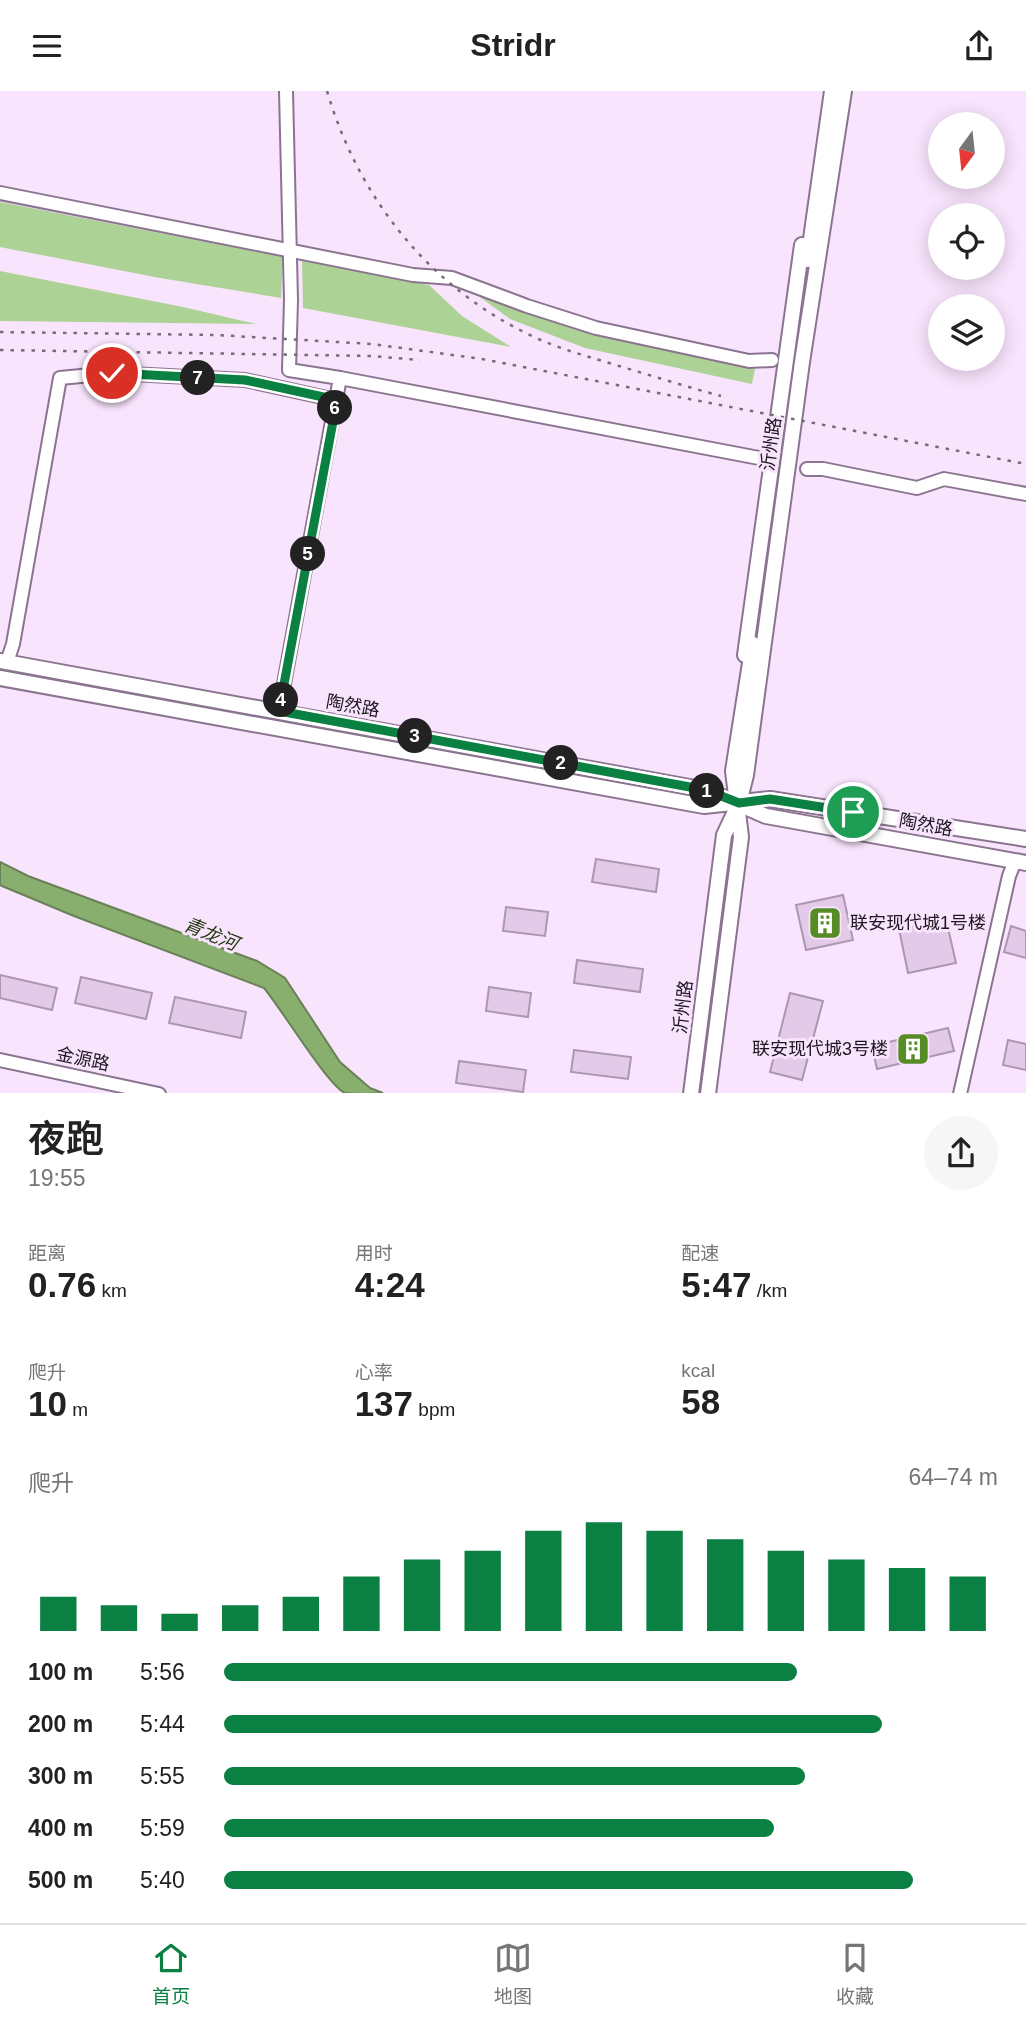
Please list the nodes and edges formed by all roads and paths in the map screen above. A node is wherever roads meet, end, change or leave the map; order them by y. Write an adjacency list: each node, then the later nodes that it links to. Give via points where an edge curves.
1 (286, 91): 6 (street)
2 (832, 91): 4 (main road)
3 (844, 91): 4 (main road)
4 (832, 130): 16 (main road, via 839,165 762,691); 16 (main road, via 816,157 792,312 741,681)
5 (0, 193): 6 (street)
6 (290, 251): 7 (street, via 452,278 596,328 749,361); 8 (street, via 289,370)
7 (772, 360)
8 (340, 378): 9 (street); 10 (street)
9 (337, 400): 13 (street, via 245,380 112,373 60,378 12,644); 17 (street)
10 (759, 458)
11 (807, 469): 12 (street, via 917,488 944,479)
12 (1026, 494)
13 (3, 662): 15 (main road, 陶然路)
14 (0, 678): 18 (main road, 陶然路)
15 (244, 705): 17 (main road, 陶然路); 18 (main road, via 255,717)
16 (749, 707): 21 (main road, 沂州路, via 746,775)
17 (279, 711): 19 (main road, 陶然路)
18 (207, 715): 20 (main road, 陶然路)
19 (360, 726): 20 (main road, via 299,723); 21 (main road, 陶然路, via 706,790)
20 (311, 734): 21 (main road, 陶然路, via 704,806)
21 (739, 803): 22 (main road, 陶然路, via 770,799); 23 (main road, 陶然路, via 766,816); 26 (main road, 沂州路, via 724,835); 27 (main road, 沂州路, via 741,837)
22 (1026, 839)
23 (1021, 862): 28 (street, via 1009,876)
24 (0, 1060): 25 (street, 金源路)
25 (154, 1093)
26 (691, 1093)
27 (708, 1093)
28 (960, 1093)

